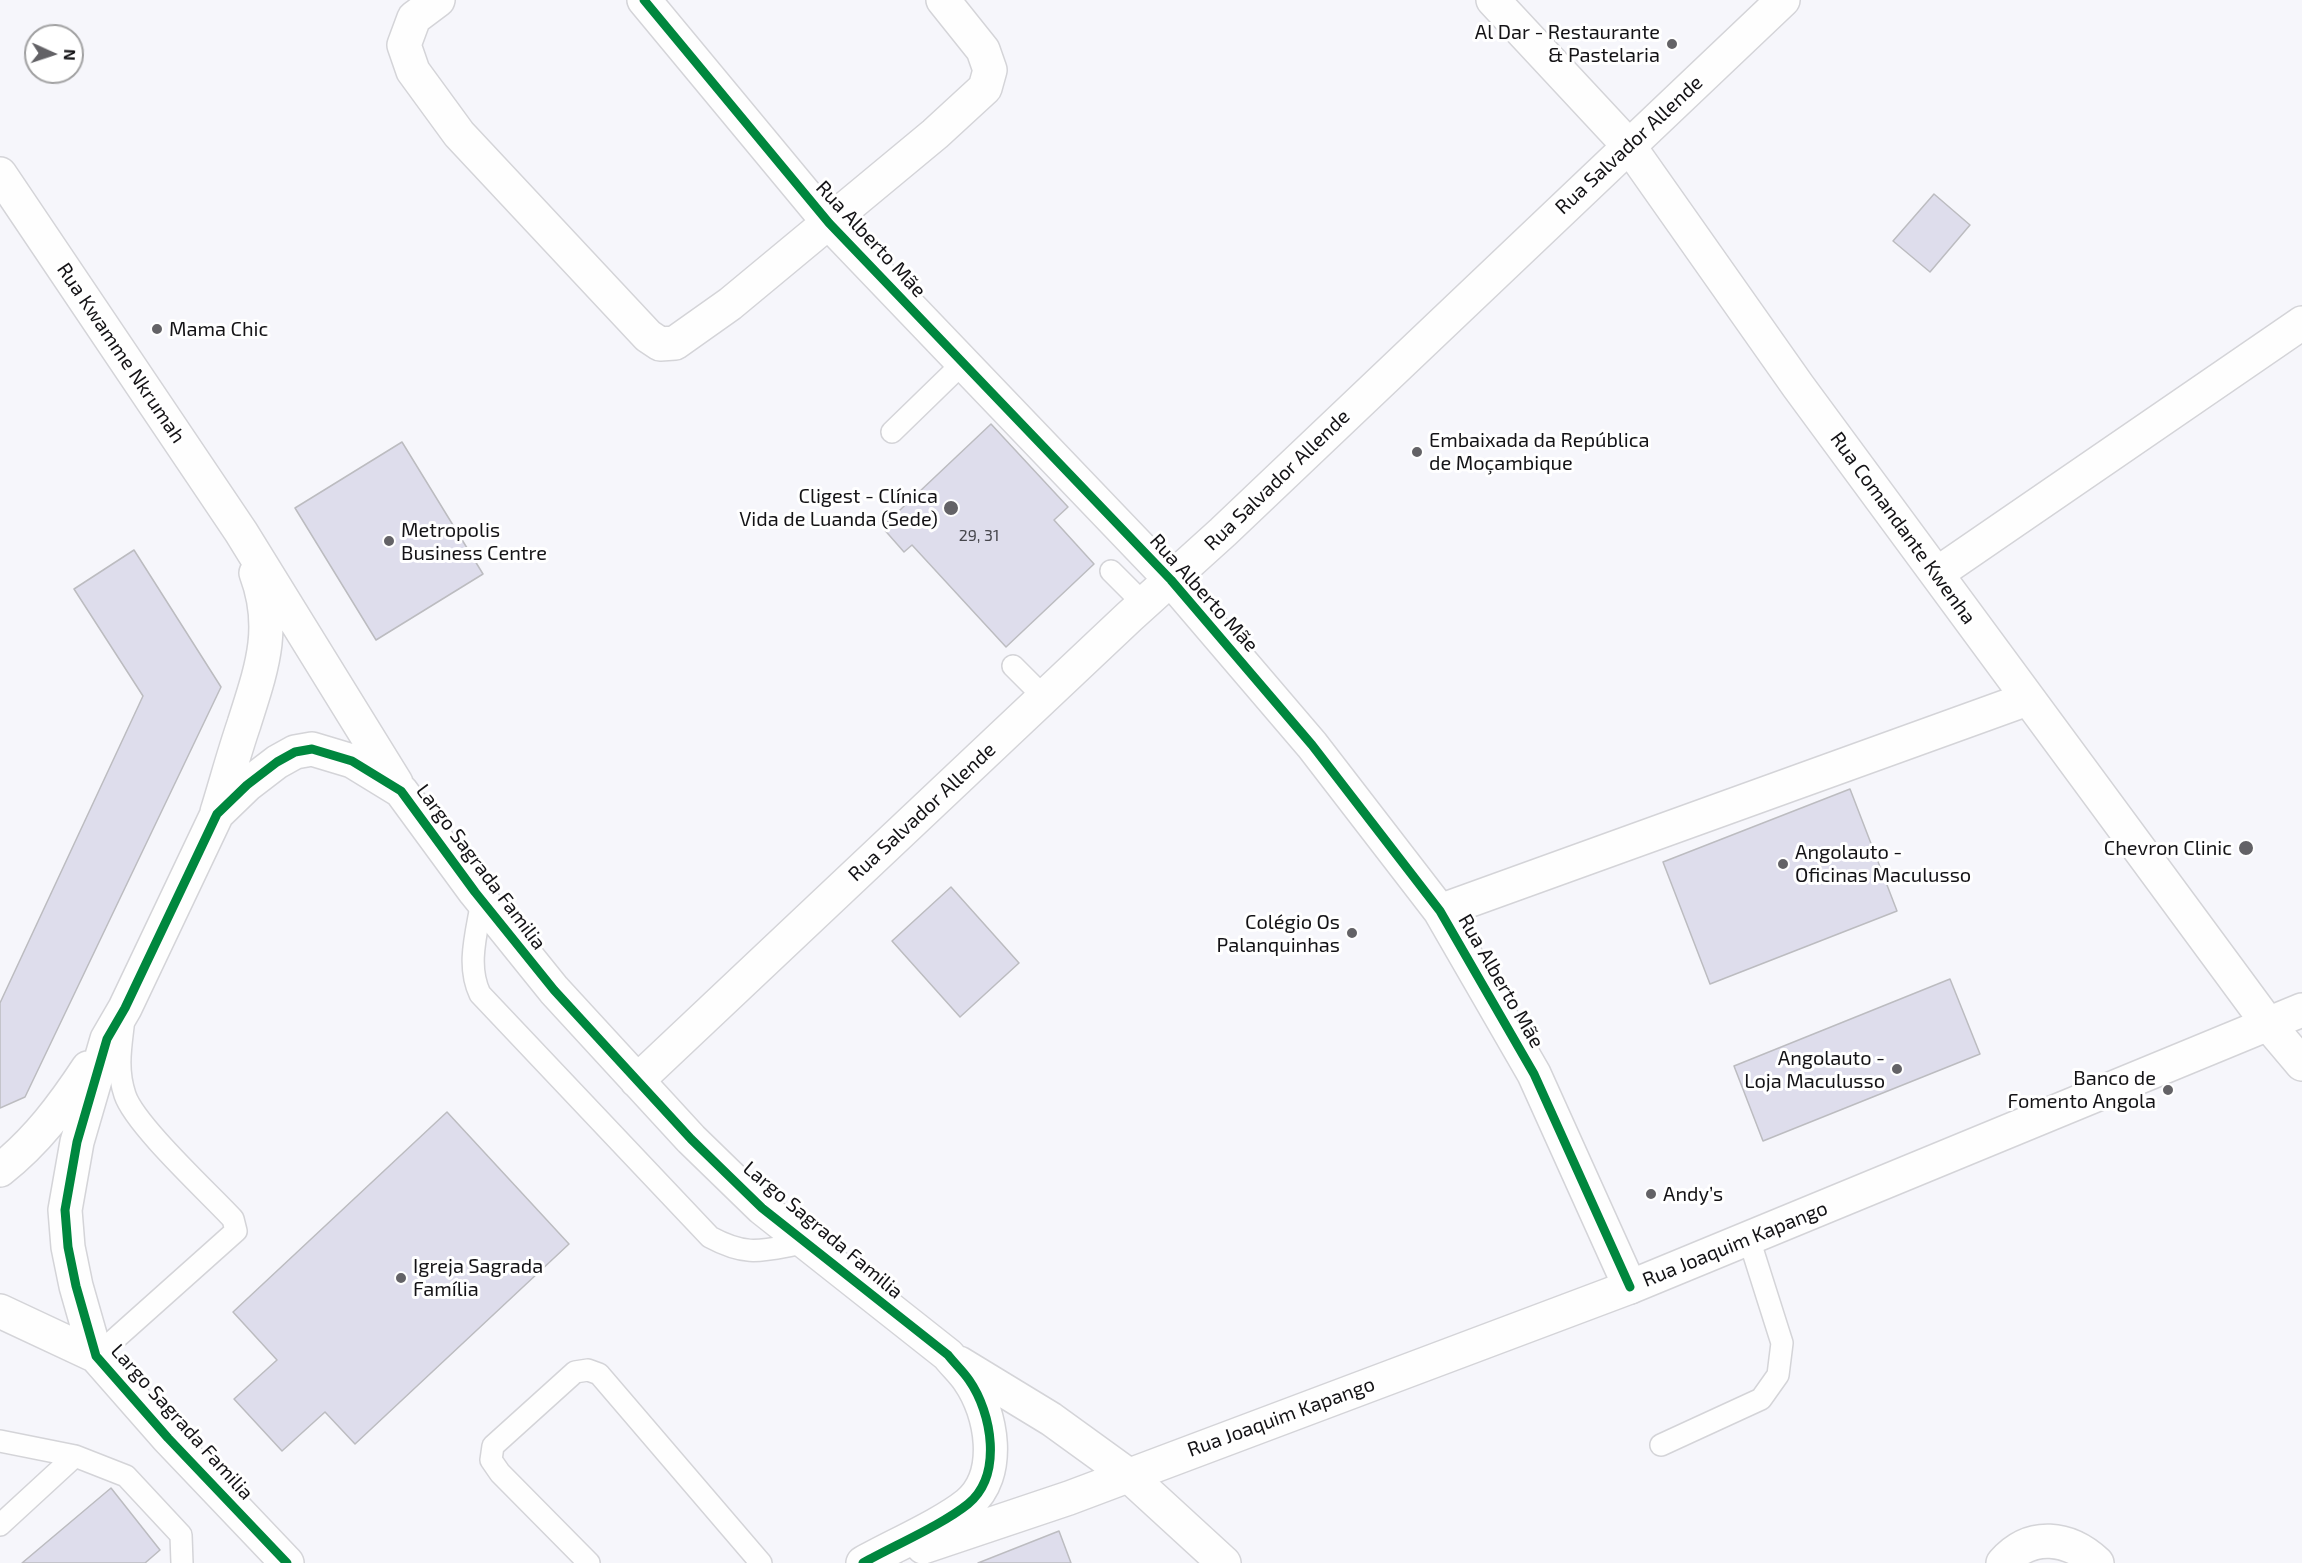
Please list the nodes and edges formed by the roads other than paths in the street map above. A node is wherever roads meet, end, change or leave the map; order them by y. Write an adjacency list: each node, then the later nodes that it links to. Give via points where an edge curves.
1 (438, 0): 8 (street, via 414,18 404,45 413,71 459,134 648,336 660,344 675,343 730,304)
2 (644, 0): 8 (street, Rua Alberto Mãe)
3 (944, 0): 8 (street, via 983,51 990,70 985,88)
4 (1493, 0): 6 (street, Rua Comandante Kwenha)
5 (1783, 0): 6 (street, Rua Salvador Allende)
6 (1629, 146): 14 (street, Rua Comandante Kwenha, via 1798,386); 15 (street, Rua Salvador Allende)
7 (1, 178): 12 (street, Rua Kwamme Nkrumah)
8 (829, 223): 10 (street, Rua Alberto Mãe)
9 (2302, 323): 14 (street)
10 (963, 363): 11 (lane); 15 (street, Rua Alberto Mãe)
11 (892, 432)
12 (241, 532): 20 (street, Rua Kwamme Nkrumah); 21 (street, Rua Kwamme Nkrumah, via 265,598 266,643 258,682)
13 (1111, 571): 16 (lane)
14 (1938, 573): 19 (street, Rua Comandante Kwenha)
15 (1171, 580): 16 (street, Rua Salvador Allende); 23 (street, Rua Alberto Mãe, via 1312,745)
16 (1144, 604): 18 (street, Rua Salvador Allende)
17 (1013, 666): 18 (lane)
18 (1044, 697): 29 (street, Rua Salvador Allende)
19 (2027, 699): 23 (street); 26 (street, Rua Comandante Kwenha)
20 (400, 791): 21 (street, Largo Sagrada Familia, via 352,761 312,749 295,752 277,762); 22 (street, Largo Sagrada Familia)
21 (217, 814): 24 (street, Largo Sagrada Familia)
22 (482, 900): 29 (street, Largo Sagrada Familia, via 554,990); 32 (lane, via 472,960 472,979 480,994 710,1237 734,1250)
23 (1440, 911): 33 (street, Rua Alberto Mãe, via 1534,1074)
24 (125, 1008): 27 (street, Largo Sagrada Familia); 36 (lane, via 118,1064 125,1096 139,1119 233,1219 236,1231)
25 (2302, 1010): 26 (street, Rua Joaquim Kapango)
26 (2269, 1025): 28 (street, Rua Comandante Kwenha); 31 (street, Rua Joaquim Kapango)
27 (107, 1039): 30 (street, via 62,1108); 36 (street, Largo Sagrada Familia, via 76,1142 65,1210 76,1286)
28 (2302, 1064)
29 (637, 1081): 32 (street, Largo Sagrada Familia, via 762,1208)
30 (0, 1170)
31 (1749, 1239): 33 (street, Rua Joaquim Kapango); 38 (lane, via 1782,1343 1778,1375 1761,1399)
32 (804, 1244): 35 (street, Largo Sagrada Familia)
33 (1630, 1287): 40 (street, Rua Joaquim Kapango)
34 (0, 1311): 36 (street)
35 (948, 1355): 40 (street, via 1051,1419); 46 (street, Largo Sagrada Familia, via 970,1381 986,1417 990,1447 987,1472 969,1503)
36 (96, 1356): 43 (street, Largo Sagrada Familia)
37 (0, 1441): 39 (lane)
38 (1661, 1445)
39 (75, 1456): 41 (lane); 42 (lane, via 126,1476 181,1535)
40 (1127, 1474): 47 (street, Rua Joaquim Kapango); 48 (street)
41 (0, 1526)
42 (182, 1563)
43 (286, 1563)
44 (589, 1563): 45 (lane, via 491,1460 493,1446 575,1372 588,1370 599,1374)
45 (761, 1563)
46 (863, 1563)
47 (875, 1563)
48 (1224, 1563)
49 (2003, 1563): 50 (street, via 2017,1550 2037,1542 2058,1541 2083,1550)
50 (2097, 1563)

